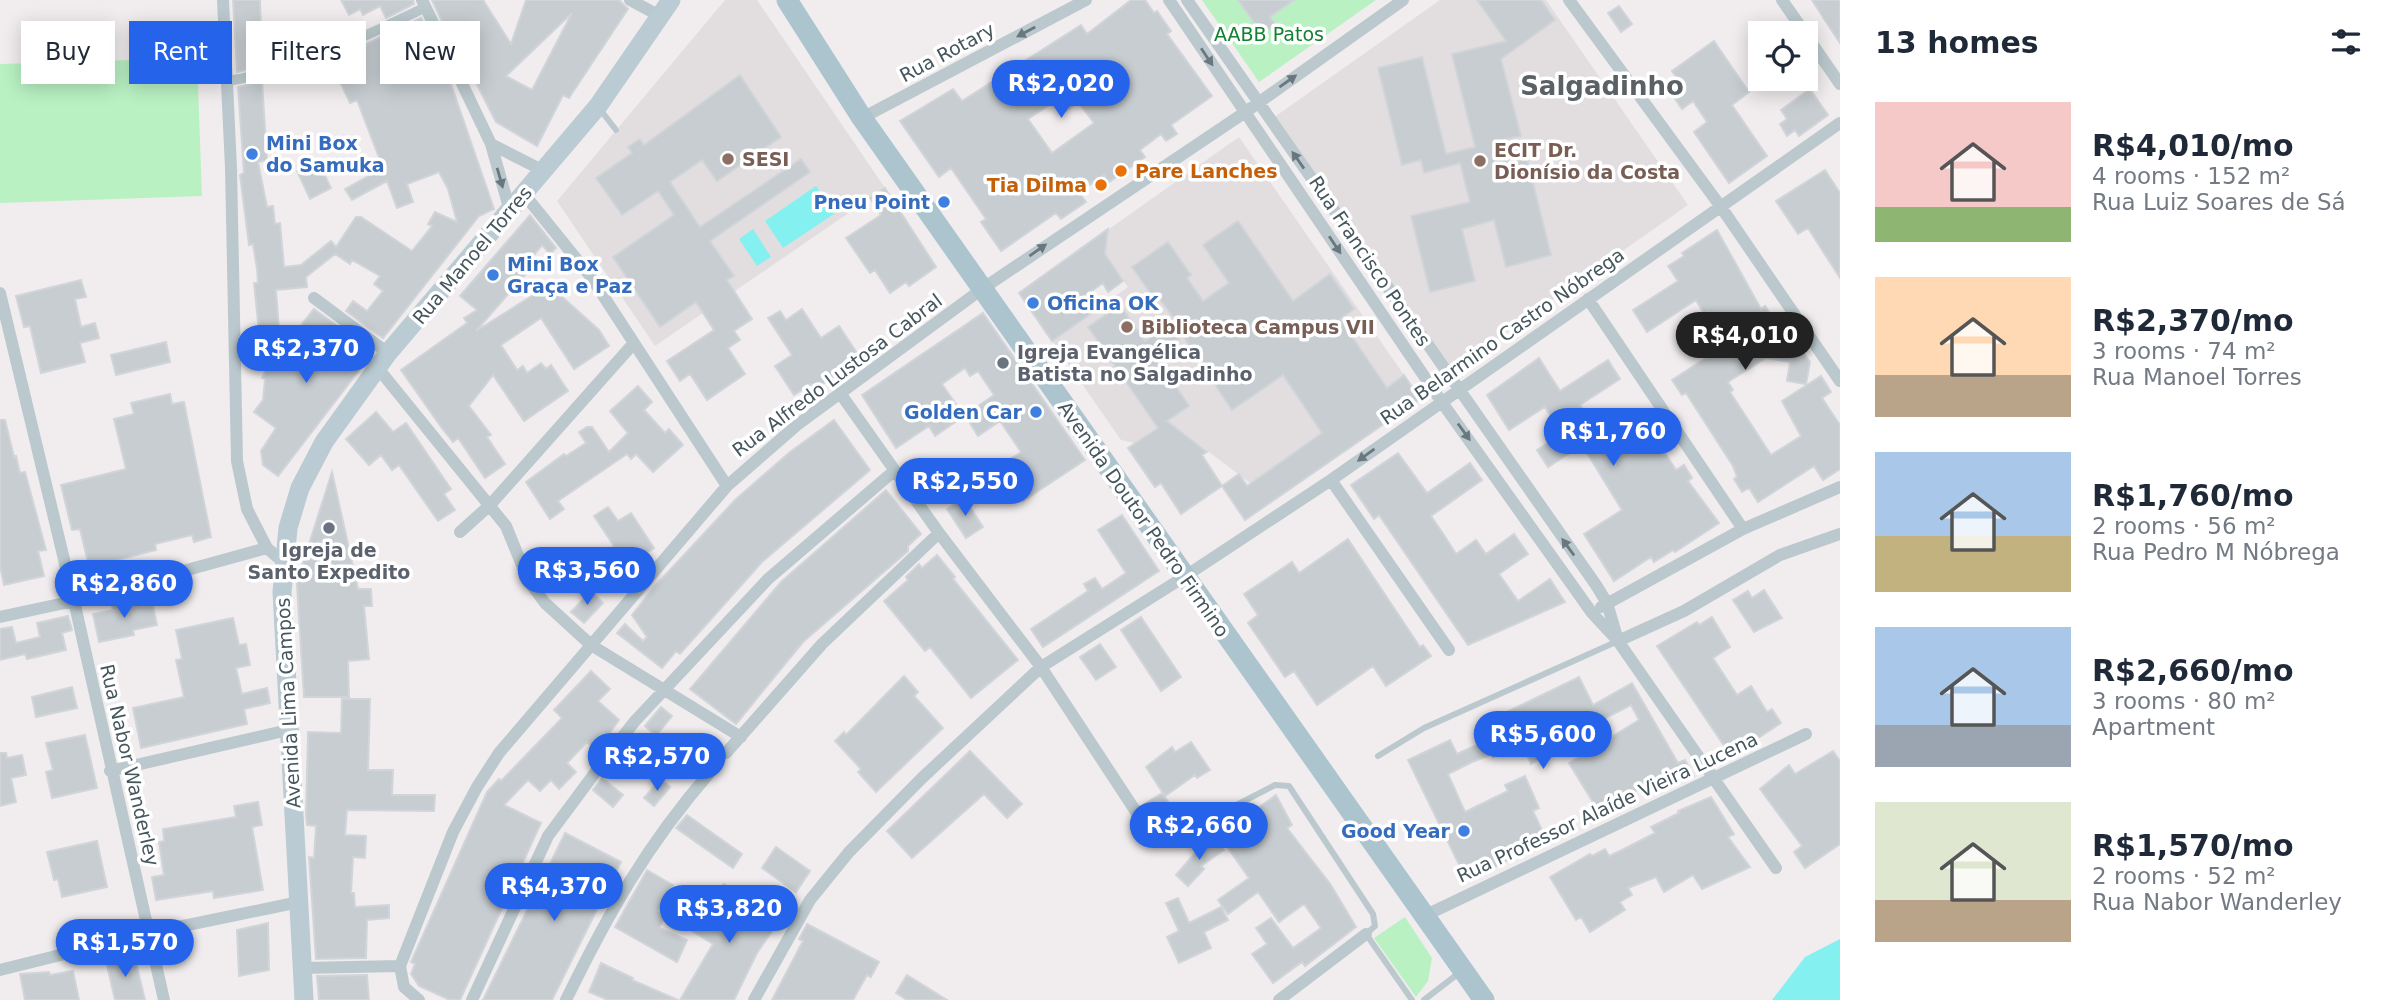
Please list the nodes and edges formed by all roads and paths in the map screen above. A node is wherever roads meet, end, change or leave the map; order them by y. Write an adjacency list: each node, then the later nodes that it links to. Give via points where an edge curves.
1 (223, 0): 12 (street)
2 (630, 0): 11 (street)
3 (787, 0): 21 (main road, Avenida Doutor Pedro Firmino)
4 (1086, 0): 21 (street, Rua Rotary, one-way to 21)
5 (1169, 0): 20 (street, Rua Francisco Pontes, one-way to 20)
6 (1186, 0): 18 (street, Rua Francisco Pontes)
7 (1403, 0): 18 (street, Rua Alfredo Lustosa Cabral, one-way to 7)
8 (1569, 0): 27 (street)
9 (1782, 0): 13 (street)
10 (424, 3): 15 (street, via 316,58 269,75); 24 (street)
11 (665, 8): 19 (main road, Rua Manoel Torres)
12 (224, 21)
13 (1797, 21)
14 (1818, 52): 17 (street)
15 (232, 79)
16 (227, 84): 48 (street, via 237,461 247,509)
17 (1840, 84)
18 (1256, 103): 20 (street, Rua Alfredo Lustosa Cabral); 36 (street, Rua Francisco Pontes, one-way to 18)
19 (598, 106): 23 (lane); 25 (main road, Rua Manoel Torres)
20 (1244, 113): 29 (street, Rua Alfredo Lustosa Cabral, one-way to 20); 38 (street, Rua Francisco Pontes, one-way to 38)
21 (862, 118): 29 (main road, Avenida Doutor Pedro Firmino)
22 (1840, 123): 27 (street, Rua Belarmino Castro Nóbrega)
23 (617, 130)
24 (491, 144): 25 (street); 28 (street, one-way to 28)
25 (544, 171): 26 (main road, Rua Manoel Torres)
26 (524, 194): 28 (main road, Rua Manoel Torres); 33 (street, via 590,277)
27 (1721, 207): 32 (street, Rua Belarmino Castro Nóbrega); 35 (street)
28 (510, 211): 34 (main road, Rua Manoel Torres)
29 (982, 289): 37 (street, Rua Alfredo Lustosa Cabral); 50 (main road, Avenida Doutor Pedro Firmino)
30 (0, 293): 51 (street, Rua Nabor Wanderley)
31 (314, 298): 34 (street)
32 (1588, 299): 36 (street, Rua Belarmino Castro Nóbrega); 44 (street)
33 (633, 344): 41 (street); 43 (street)
34 (383, 360): 43 (street); 49 (main road, Rua Manoel Torres, via 324,442 300,488)
35 (1840, 382)
36 (1458, 390): 38 (street, Rua Belarmino Castro Nóbrega); 52 (street, Rua Francisco Pontes, one-way to 36)
37 (840, 393): 39 (street); 41 (street, Rua Alfredo Lustosa Cabral)
38 (1441, 401): 40 (street, Rua Belarmino Castro Nóbrega, one-way to 40); 53 (street, Rua Francisco Pontes, one-way to 53)
39 (894, 471): 46 (street); 59 (street, via 768,579)
40 (1331, 480): 50 (street, Rua Belarmino Castro Nóbrega); 57 (street)
41 (727, 486): 56 (street, Rua Alfredo Lustosa Cabral)
42 (1840, 487): 44 (street)
43 (491, 505): 45 (street); 56 (street, via 506,526 528,580 545,603)
44 (1743, 529): 52 (street)
45 (460, 532)
46 (939, 533): 58 (street); 62 (street, via 822,644)
47 (1840, 534): 55 (street, via 1780,555 1684,611)
48 (267, 548): 49 (street); 51 (street)
49 (283, 562): 60 (main road, Avenida Lima Campos)
50 (1184, 578): 58 (street, Rua Belarmino Castro Nóbrega); 72 (main road, Avenida Doutor Pedro Firmino)
51 (74, 601): 54 (street); 65 (street, Rua Nabor Wanderley)
52 (1607, 603): 53 (street); 55 (street, Rua Francisco Pontes)
53 (1592, 613): 55 (street, Rua Francisco Pontes)
54 (0, 617)
55 (1618, 641): 64 (lane, via 1424,728); 67 (street, Rua Francisco Pontes)
56 (590, 645): 59 (street); 75 (street, Rua Alfredo Lustosa Cabral, via 519,728 477,787 443,855)
57 (1449, 650)
58 (1041, 667): 68 (street); 84 (street, Rua Belarmino Castro Nóbrega, via 849,852 810,901)
59 (664, 691): 62 (street); 82 (street, via 548,836)
60 (288, 730): 65 (street); 71 (main road, Avenida Lima Campos)
61 (1806, 734): 67 (street, Rua Professor Alaíde Vieira Lucena)
62 (741, 737): 63 (street)
63 (726, 753)
64 (1378, 756)
65 (110, 771): 73 (street, Rua Nabor Wanderley)
66 (711, 771): 83 (street, via 632,873)
67 (1715, 777): 70 (street, Rua Francisco Pontes); 72 (street, Rua Professor Alaíde Vieira Lucena)
68 (1144, 824)
69 (1190, 829): 74 (lane, via 1275,785 1289,786 1373,914 1375,926)
70 (1776, 868)
71 (299, 902): 73 (street); 76 (main road, Avenida Lima Campos)
72 (1424, 916): 78 (main road, Avenida Doutor Pedro Firmino)
73 (149, 933): 77 (street); 79 (street, Rua Nabor Wanderley)
74 (1366, 934): 85 (street); 86 (lane)
75 (400, 966): 76 (street); 81 (street, via 404,987)
76 (302, 968): 80 (main road, Avenida Lima Campos)
77 (0, 970)
78 (1463, 970): 87 (lane); 88 (main road, Avenida Doutor Pedro Firmino)
79 (164, 1000)
80 (304, 1000)
81 (419, 1000)
82 (472, 1000)
83 (566, 1000)
84 (754, 1000)
85 (1279, 1000)
86 (1412, 1000)
87 (1424, 1000)
88 (1484, 1000)

